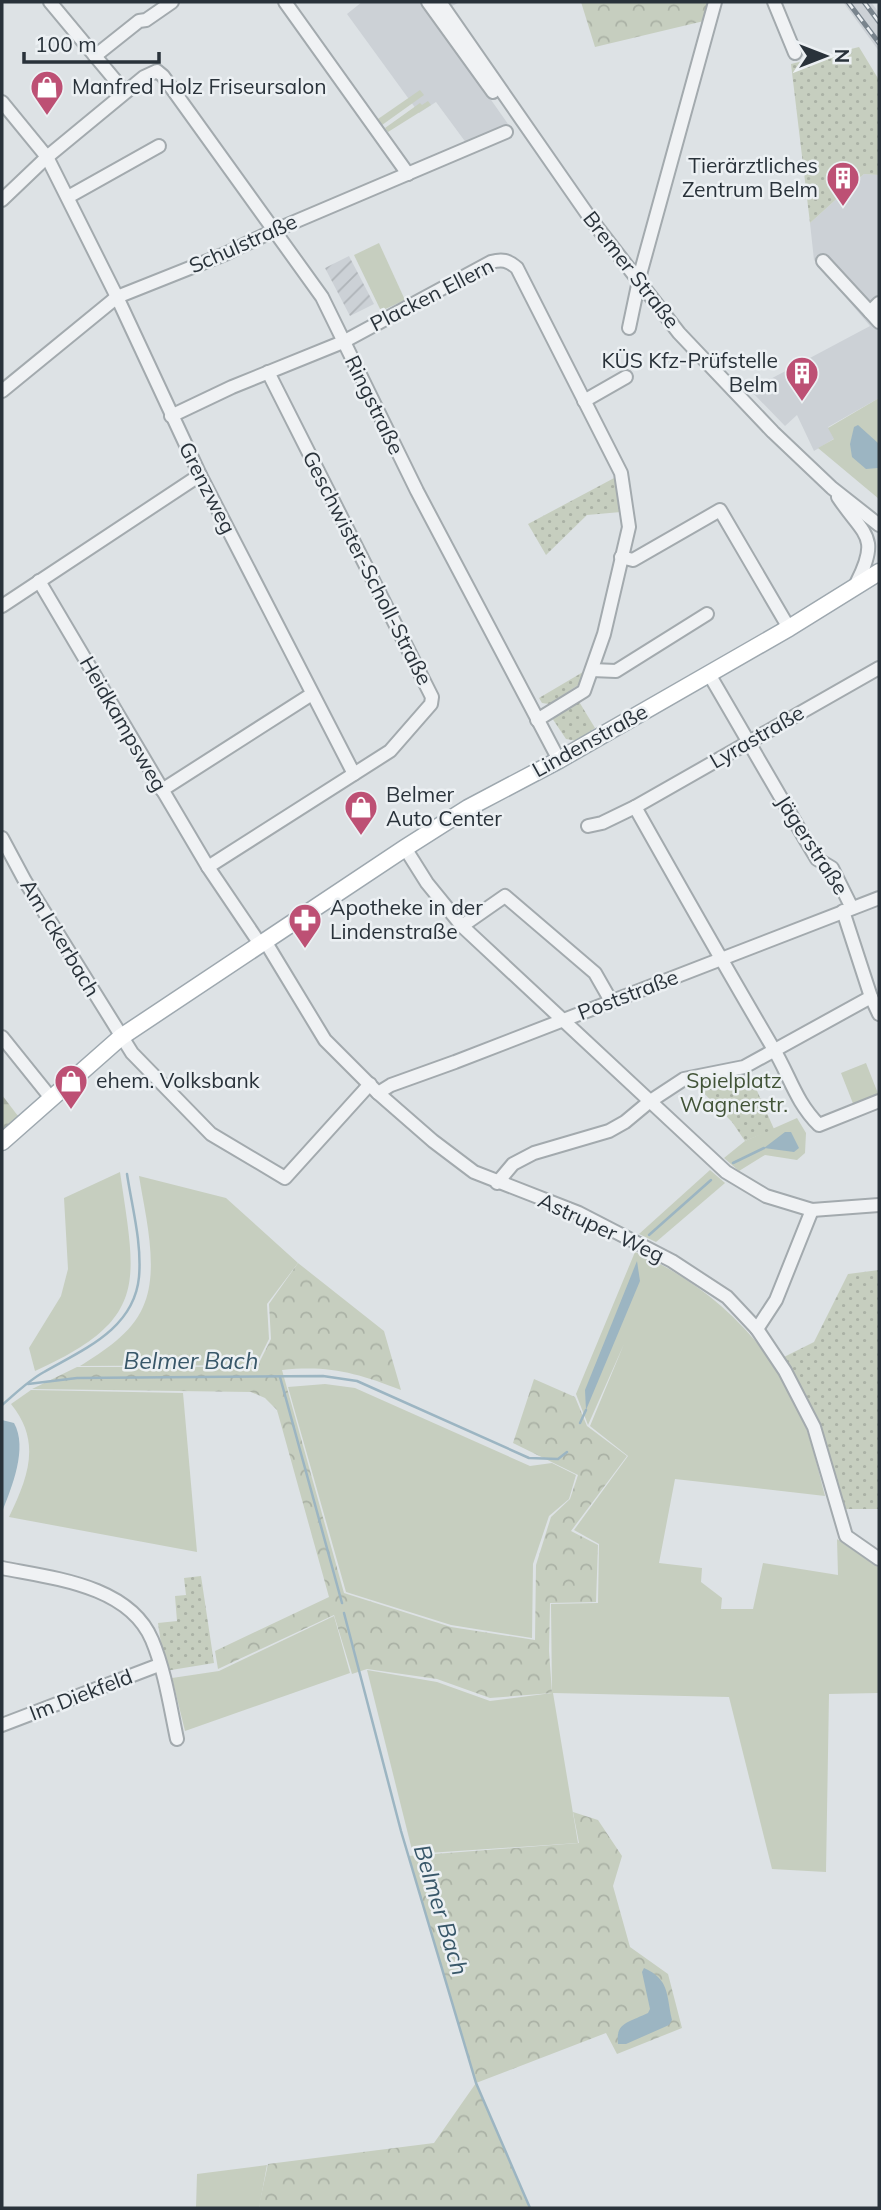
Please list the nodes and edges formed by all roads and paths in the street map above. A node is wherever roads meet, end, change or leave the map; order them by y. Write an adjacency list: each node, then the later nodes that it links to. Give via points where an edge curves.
1 (50, 2): 9 (street)
2 (172, 2): 9 (street)
3 (285, 2): 16 (street)
4 (428, 2): 14 (street, Bremer Straße, via 520,129)
5 (440, 2): 14 (street, Bremer Straße)
6 (715, 2): 21 (street)
7 (774, 2): 8 (street)
8 (795, 53)
9 (94, 56): 10 (street)
10 (125, 92): 15 (street); 19 (street, Ringstraße, via 157,71)
11 (2, 103): 15 (street, Grenzweg)
12 (506, 132): 16 (street, Schulstraße)
13 (159, 146): 17 (street)
14 (542, 151): 21 (street, Bremer Straße)
15 (47, 157): 17 (street, Grenzweg); 18 (street)
16 (408, 174): 19 (street, Schulstraße)
17 (68, 197): 22 (street, Grenzweg)
18 (2, 200)
19 (272, 231): 22 (street, Schulstraße); 26 (street, Ringstraße, via 322,297)
20 (823, 261): 23 (street)
21 (639, 284): 25 (street); 33 (street, Bremer Straße, via 717,374)
22 (117, 297): 29 (street, Schulstraße); 31 (street, Grenzweg)
23 (874, 308): 24 (street)
24 (879, 322)
25 (629, 328)
26 (343, 342): 27 (street, Placken Ellern); 30 (street, Placken Ellern, via 491,262 510,261); 46 (street, Ringstraße)
27 (268, 372): 31 (street, Placken Ellern); 49 (street, Geschwister-Scholl-Straße, via 432,697 427,710 390,751)
28 (626, 377): 30 (street)
29 (2, 391)
30 (584, 401): 35 (street, Placken Ellern, via 621,473 629,527)
31 (171, 416): 32 (street, Grenzweg)
32 (200, 475): 37 (street); 45 (street, Grenzweg)
33 (832, 488): 34 (street, Bremer Straße); 38 (street, via 876,545 872,561)
34 (879, 525)
35 (621, 558): 41 (street, via 633,560 720,510); 43 (street, Placken Ellern)
36 (879, 572): 38 (main road, Lindenstraße)
37 (39, 581): 39 (street); 50 (street, Heidkampsweg)
38 (849, 591): 41 (main road, Lindenstraße)
39 (2, 606)
40 (707, 614): 43 (street, via 617,671)
41 (789, 628): 44 (main road, Lindenstraße)
42 (879, 668): 47 (street, Lyrastraße)
43 (592, 670): 46 (street, Placken Ellern, via 584,691)
44 (709, 674): 47 (street, Jägerstraße); 48 (main road, Lindenstraße)
45 (312, 694): 49 (street, Grenzweg); 50 (street)
46 (537, 720): 48 (street, Ringstraße)
47 (749, 741): 51 (street, Lyrastraße); 57 (street, Jägerstraße, via 817,859 832,868)
48 (559, 760): 54 (main road, Lindenstraße)
49 (354, 775): 55 (street, Geschwister-Scholl-Straße)
50 (162, 790): 55 (street, Heidkampsweg)
51 (635, 807): 52 (street, Lyrastraße); 60 (street)
52 (587, 826)
53 (2, 838): 66 (street, Am Ickerbach)
54 (405, 848): 58 (street); 59 (main road, Lindenstraße)
55 (208, 867): 59 (street, Heidkampsweg)
56 (879, 898): 57 (street, Poststraße)
57 (847, 909): 60 (street, Poststraße); 61 (street, Jägerstraße)
58 (462, 926): 62 (street, via 505,896 595,973); 64 (street)
59 (262, 942): 66 (main road, Lindenstraße); 68 (street, Astruper Weg, via 325,1040)
60 (720, 959): 62 (street, Poststraße); 67 (street)
61 (871, 997): 63 (street, Jägerstraße); 67 (street)
62 (611, 1001): 64 (street, Poststraße)
63 (879, 1014)
64 (562, 1020): 68 (street, Poststraße); 70 (street)
65 (2, 1037): 69 (street)
66 (121, 1037): 68 (street, Am Ickerbach, via 211,1134 285,1178); 69 (main road, Lindenstraße)
67 (776, 1051): 70 (street, via 744,1067 684,1079); 71 (street, via 804,1111 819,1125)
68 (374, 1089): 73 (street, Astruper Weg, via 454,1157)
69 (51, 1098): 72 (main road, Lindenstraße)
70 (649, 1102): 73 (street, via 609,1131 534,1153 513,1164); 75 (street, via 726,1172 766,1196)
71 (875, 1103)
72 (2, 1142)
73 (497, 1183): 76 (street, Astruper Weg, via 579,1213 673,1261 727,1297)
74 (879, 1205): 75 (street)
75 (812, 1210): 76 (street, via 776,1300)
76 (757, 1329): 77 (street, Astruper Weg, via 814,1427 846,1536)
77 (879, 1559)
78 (2, 1568): 79 (street, via 82,1584 120,1603 142,1623)
79 (159, 1665): 80 (street, Im Diekfeld); 81 (street)
80 (2, 1725)
81 (177, 1739)

